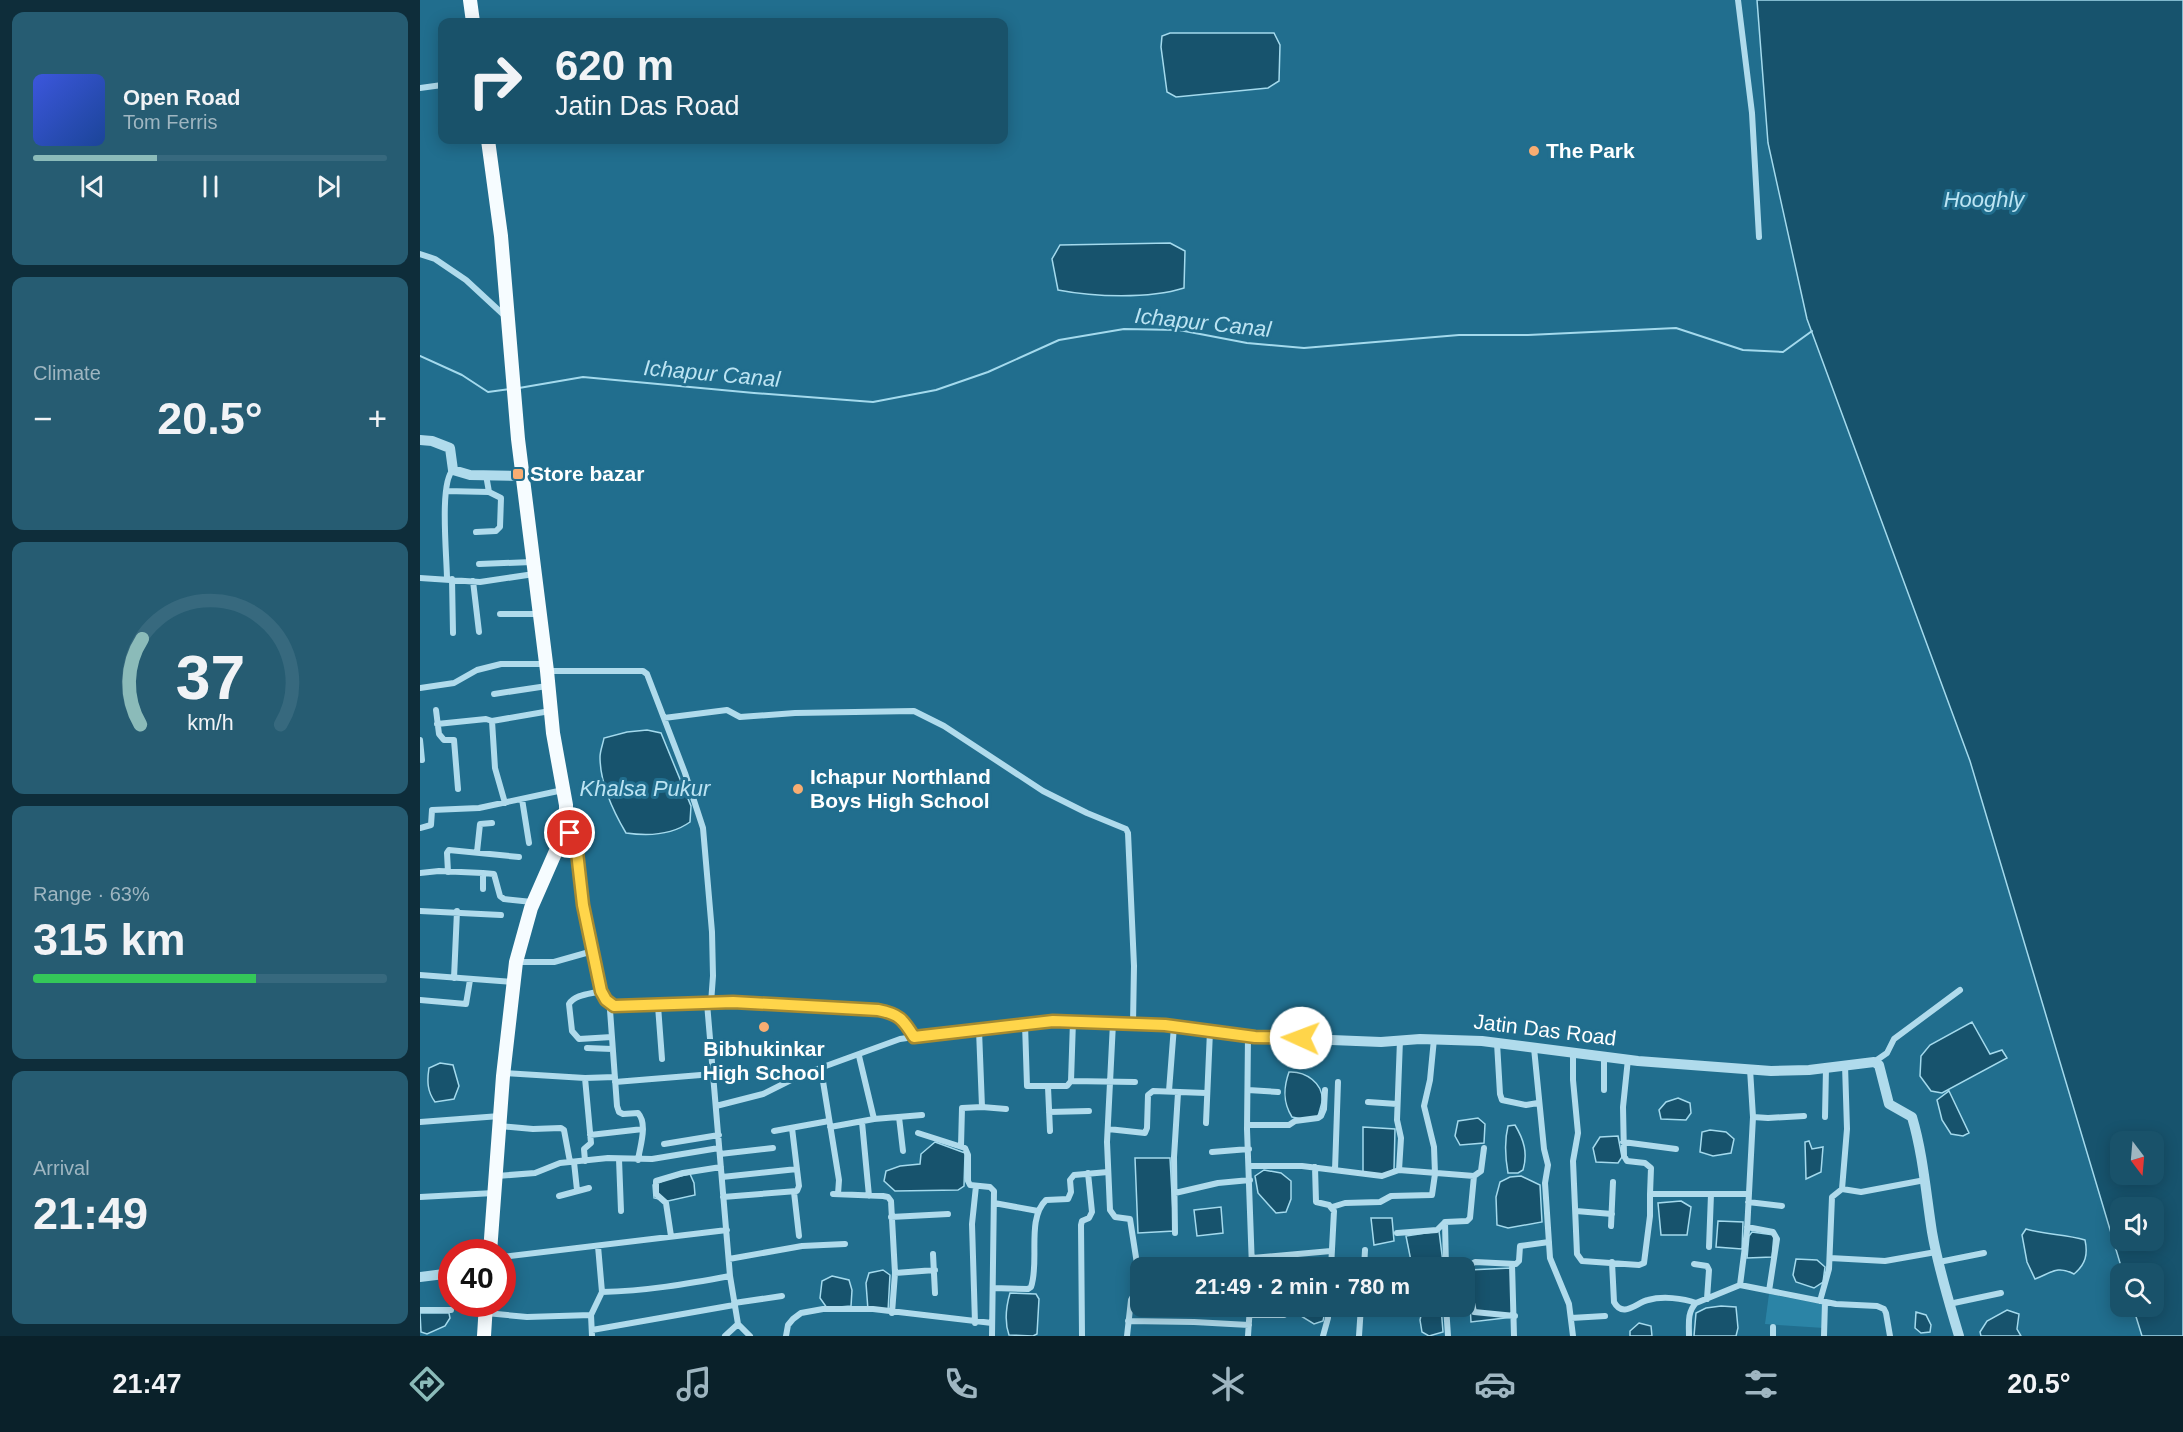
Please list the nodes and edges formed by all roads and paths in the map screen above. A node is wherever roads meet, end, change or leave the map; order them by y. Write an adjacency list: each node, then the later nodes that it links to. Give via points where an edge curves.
1 (470, 0): 3 (main road)
2 (1738, 0): 7 (street, via 1752,113)
3 (472, 18)
4 (438, 86): 5 (street)
5 (420, 88)
6 (489, 144): 9 (main road)
7 (1759, 237)
8 (420, 255): 9 (street, via 435,259 466,280)
9 (507, 317): 13 (main road)
10 (420, 440): 11 (street, via 450,448)
11 (453, 470): 12 (street); 14 (street)
12 (486, 475): 13 (street); 15 (street)
13 (523, 476): 18 (main road)
14 (446, 491): 15 (street); 20 (street)
15 (489, 492): 16 (street, via 501,498 500,527 496,531)
16 (476, 532)
17 (479, 564): 18 (street)
18 (533, 568): 21 (street, via 509,579); 23 (main road)
19 (420, 578): 20 (street)
20 (449, 579): 21 (street); 25 (street)
21 (473, 581): 24 (street)
22 (500, 614): 23 (street)
23 (539, 614): 26 (main road)
24 (478, 632)
25 (453, 633)
26 (547, 668): 27 (main road); 28 (street, via 501,664 477,670 454,683); 32 (street, via 643,671)
27 (548, 686): 29 (street); 31 (main road)
28 (420, 688)
29 (494, 694)
30 (435, 710): 34 (street)
31 (550, 711): 33 (street); 38 (main road)
32 (664, 718): 64 (street, via 703,828 712,932); 70 (street, via 728,710 740,717 914,711 944,726 1043,791 1126,829 1134,966)
33 (492, 721): 34 (street, via 486,718); 40 (street, via 495,768)
34 (437, 724): 37 (street, via 444,740 454,740)
35 (420, 740): 36 (street)
36 (422, 760)
37 (458, 789)
38 (563, 790): 39 (street); 41 (main road)
39 (522, 799): 40 (street); 44 (street)
40 (505, 803): 43 (street, via 432,810 432,825)
41 (566, 822): 51 (main road); 55 (street, via 577,852)
42 (492, 823): 45 (street, via 480,824)
43 (420, 828)
44 (529, 843)
45 (477, 852): 46 (street); 47 (street, via 448,851)
46 (519, 857)
47 (448, 872): 48 (street); 49 (street)
48 (420, 873)
49 (483, 873): 50 (street); 51 (street, via 494,874 504,899)
50 (483, 889)
51 (533, 902): 56 (main road)
52 (420, 911): 53 (street)
53 (457, 911): 54 (street); 58 (street)
54 (501, 915)
55 (592, 951): 56 (street, via 554,962); 62 (street)
56 (516, 962): 60 (main road)
57 (420, 975): 58 (street)
58 (454, 978): 59 (street)
59 (470, 980): 60 (street); 63 (street, via 466,1004)
60 (513, 982): 93 (main road)
61 (1960, 990): 88 (street, via 1894,1039 1887,1053)
62 (601, 991): 65 (street); 75 (street, via 570,1000 572,1031 579,1039)
63 (420, 1000)
64 (709, 1003): 66 (street); 76 (street, via 878,1010 897,1015); 94 (street)
65 (613, 1005): 66 (street); 75 (street)
66 (658, 1006): 86 (street)
67 (1073, 1022): 68 (street, Jatin Das Road); 69 (street, Jatin Das Road); 97 (street)
68 (1113, 1023): 70 (street, Jatin Das Road); 98 (street)
69 (1025, 1024): 72 (street, Jatin Das Road); 101 (street, via 1026,1083 1030,1087)
70 (1133, 1024): 71 (street, Jatin Das Road)
71 (1174, 1026): 73 (street, Jatin Das Road); 105 (street)
72 (979, 1030): 76 (street, Jatin Das Road); 113 (street)
73 (1210, 1031): 74 (street, Jatin Das Road); 108 (street)
74 (1248, 1036): 78 (street, Jatin Das Road); 102 (street)
75 (612, 1037): 82 (street)
76 (914, 1037): 84 (street, Jatin Das Road)
77 (1434, 1039): 78 (street, Jatin Das Road); 79 (street, Jatin Das Road); 159 (street, via 1424,1106)
78 (1400, 1040): 111 (street)
79 (1497, 1043): 81 (street, Jatin Das Road); 110 (street, via 1502,1100)
80 (587, 1048): 82 (street)
81 (1534, 1048): 83 (street, Jatin Das Road); 110 (street)
82 (612, 1049): 96 (street)
83 (1573, 1052): 85 (street, Jatin Das Road); 186 (street, via 1578,1133 1573,1161)
84 (859, 1056): 91 (street, Jatin Das Road); 122 (street)
85 (1604, 1056): 87 (street, Jatin Das Road); 104 (street)
86 (662, 1059)
87 (1628, 1059): 92 (street, Jatin Das Road); 137 (street)
88 (1874, 1062): 89 (street, Jatin Das Road); 164 (street, via 1879,1065 1889,1104 1912,1117)
89 (1845, 1065): 90 (street, Jatin Das Road); 168 (street, via 1847,1129)
90 (1826, 1068): 92 (street, Jatin Das Road); 121 (street)
91 (821, 1069): 112 (street, Jatin Das Road, via 763,1094); 127 (street)
92 (1750, 1069): 120 (street)
93 (504, 1072): 95 (street); 123 (main road)
94 (713, 1074): 96 (street); 112 (street)
95 (585, 1078): 96 (street); 135 (street)
96 (615, 1080): 130 (street, via 619,1112 640,1115)
97 (1071, 1081): 98 (street); 101 (street, via 1067,1086)
98 (1111, 1082): 99 (street); 131 (street)
99 (1135, 1082)
100 (1338, 1082): 155 (street)
101 (1048, 1087): 116 (street)
102 (1248, 1090): 106 (street); 128 (street)
103 (1325, 1090): 128 (street, via 1324,1109 1318,1118 1289,1125)
104 (1604, 1090)
105 (1169, 1091): 107 (street); 131 (street, via 1148,1095 1145,1133)
106 (1278, 1092)
107 (1178, 1093): 108 (street); 172 (street)
108 (1206, 1094): 126 (street)
109 (1368, 1101): 111 (street)
110 (1538, 1103): 199 (street, via 1548,1164 1545,1183)
111 (1397, 1104): 156 (street)
112 (716, 1107): 136 (street)
113 (982, 1107): 114 (street); 139 (street, via 962,1108)
114 (1006, 1109)
115 (1089, 1111): 116 (street)
116 (1049, 1112): 133 (street)
117 (922, 1116): 119 (street)
118 (1804, 1116): 120 (street)
119 (898, 1117): 122 (street); 145 (street)
120 (1753, 1117): 175 (street)
121 (1825, 1117)
122 (874, 1119): 125 (street)
123 (501, 1121): 124 (street); 150 (street, via 533,1129 561,1128); 160 (main road)
124 (420, 1122)
125 (862, 1122): 127 (street); 177 (street)
126 (1206, 1123)
127 (830, 1124): 129 (street); 177 (street, via 838,1180 835,1194)
128 (1247, 1125): 142 (street)
129 (792, 1128): 132 (street); 154 (street)
130 (643, 1129): 135 (street); 148 (street)
131 (1108, 1129): 157 (street)
132 (774, 1131)
133 (1050, 1131)
134 (918, 1133): 139 (street)
135 (590, 1135): 149 (street, via 591,1145 584,1149)
136 (718, 1135): 138 (street); 144 (street)
137 (1623, 1142): 143 (street); 173 (street, via 1627,1161 1646,1163 1651,1168)
138 (664, 1144)
139 (961, 1146): 166 (street, via 967,1150 969,1185)
140 (773, 1148): 144 (street)
141 (1484, 1148): 161 (street, via 1481,1171)
142 (1248, 1149): 146 (street); 151 (street)
143 (1676, 1149)
144 (719, 1151): 148 (street); 152 (street)
145 (903, 1151)
146 (1212, 1152)
147 (619, 1159): 148 (street); 149 (street); 184 (street)
148 (638, 1160)
149 (585, 1161): 150 (street)
150 (572, 1162): 160 (street, via 535,1173); 169 (street)
151 (1250, 1166): 153 (street); 163 (street)
152 (721, 1167): 162 (street); 196 (street, via 656,1181 656,1194 667,1207)
153 (1315, 1167): 155 (street); 183 (street, via 1316,1202)
154 (797, 1169): 162 (street); 170 (street, via 799,1186)
155 (1335, 1170): 156 (street, via 1382,1176)
156 (1399, 1170): 159 (street)
157 (1108, 1172): 158 (street); 208 (street, via 1110,1210 1115,1217 1130,1219)
158 (1088, 1173): 185 (street, via 1071,1177 1068,1199 1047,1200); 263 (street, via 1091,1215 1081,1225)
159 (1436, 1174): 161 (street); 183 (street, via 1434,1192 1428,1196 1391,1196 1380,1202)
160 (496, 1176): 171 (main road)
161 (1474, 1176): 190 (street, via 1470,1218)
162 (722, 1177): 179 (street)
163 (1250, 1180): 172 (street); 209 (street)
164 (1925, 1180): 168 (street, via 1861,1192); 214 (street)
165 (1613, 1182): 188 (street)
166 (975, 1186): 181 (street, via 993,1188); 252 (street)
167 (589, 1188): 169 (street)
168 (1842, 1189): 215 (street, via 1832,1197)
169 (577, 1190): 176 (street)
170 (794, 1192): 179 (street); 197 (street)
171 (495, 1193): 178 (street); 198 (main road)
172 (1175, 1193): 194 (street)
173 (1650, 1194): 174 (street); 217 (street, via 1644,1263)
174 (1711, 1194): 175 (street); 202 (street)
175 (1748, 1194): 180 (street)
176 (559, 1196)
177 (869, 1196): 189 (street, via 888,1197)
178 (420, 1197)
179 (723, 1197): 193 (street)
180 (1748, 1202): 182 (street); 192 (street)
181 (994, 1203): 185 (street); 226 (street)
182 (1782, 1206)
183 (1332, 1207): 204 (street)
184 (621, 1211)
185 (1038, 1211): 226 (street, via 1031,1287)
186 (1575, 1211): 188 (street); 217 (street, via 1579,1259)
187 (948, 1214): 189 (street)
188 (1611, 1214): 191 (street)
189 (891, 1217): 221 (street)
190 (1445, 1222): 195 (street, via 1437,1230); 213 (street)
191 (1611, 1226)
192 (1747, 1227): 225 (street); 227 (street, via 1776,1234)
193 (727, 1230): 196 (street); 216 (street)
194 (1175, 1233)
195 (1397, 1233)
196 (671, 1236): 201 (street)
197 (799, 1236)
198 (491, 1239)
199 (1549, 1242): 218 (street, via 1520,1246 1519,1261); 250 (street, via 1550,1258)
200 (845, 1244): 216 (street, via 802,1246)
201 (598, 1246): 207 (street); 228 (street)
202 (1709, 1247)
203 (1365, 1250): 212 (street)
204 (1331, 1251): 210 (street); 211 (street)
205 (1984, 1253): 214 (street)
206 (933, 1254): 220 (street)
207 (516, 1255)
208 (1136, 1257)
209 (1252, 1257)
210 (1263, 1257)
211 (1331, 1257)
212 (1365, 1257)
213 (1446, 1257)
214 (1938, 1257): 215 (street, via 1886,1261); 236 (street)
215 (1830, 1258): 233 (street)
216 (729, 1259): 223 (street)
217 (1612, 1262): 235 (street, via 1614,1302 1621,1309 1655,1299 1683,1299)
218 (1512, 1264): 243 (street); 243 (street, via 1472,1263 1470,1294 1473,1312)
219 (1694, 1264): 232 (street, via 1709,1269)
220 (935, 1270): 221 (street); 229 (street)
221 (895, 1273): 240 (street)
222 (438, 1275): 224 (street)
223 (730, 1276): 228 (street, via 683,1285); 234 (street)
224 (420, 1277)
225 (1740, 1285): 227 (street); 232 (street)
226 (993, 1288): 253 (street)
227 (1769, 1291): 233 (street)
228 (602, 1292): 242 (street)
229 (935, 1293)
230 (2001, 1293): 236 (street)
231 (782, 1296): 234 (street)
232 (1707, 1299): 235 (street)
233 (1823, 1301): 273 (street); 274 (street, via 1884,1309)
234 (734, 1304): 254 (street); 257 (street)
235 (1696, 1304): 271 (street, via 1689,1315)
236 (1949, 1304): 275 (street)
237 (1130, 1307): 251 (street)
238 (420, 1310): 239 (street)
239 (438, 1310)
240 (892, 1312): 252 (street); 261 (street, via 823,1309 801,1313 788,1325)
241 (516, 1314): 242 (street)
242 (591, 1315): 257 (street)
243 (1515, 1316): 269 (street)
244 (1605, 1316): 250 (street)
245 (485, 1317): 258 (main road)
246 (1250, 1317): 255 (street)
247 (1328, 1317): 266 (street)
248 (1360, 1317): 267 (street)
249 (1447, 1317): 268 (street)
250 (1571, 1318): 270 (street)
251 (1128, 1321): 255 (street); 264 (street)
252 (975, 1323): 253 (street)
253 (992, 1323): 262 (street)
254 (738, 1324): 259 (street); 260 (street)
255 (1249, 1325): 265 (street)
256 (1773, 1327): 272 (street)
257 (592, 1333)
258 (484, 1336)
259 (725, 1336)
260 (750, 1336)
261 (786, 1336)
262 (992, 1336)
263 (1082, 1336)
264 (1127, 1336)
265 (1248, 1336)
266 (1323, 1336)
267 (1359, 1336)
268 (1448, 1336)
269 (1514, 1336)
270 (1573, 1336)
271 (1689, 1336)
272 (1773, 1336)
273 (1824, 1336)
274 (1890, 1336)
275 (1959, 1336)

